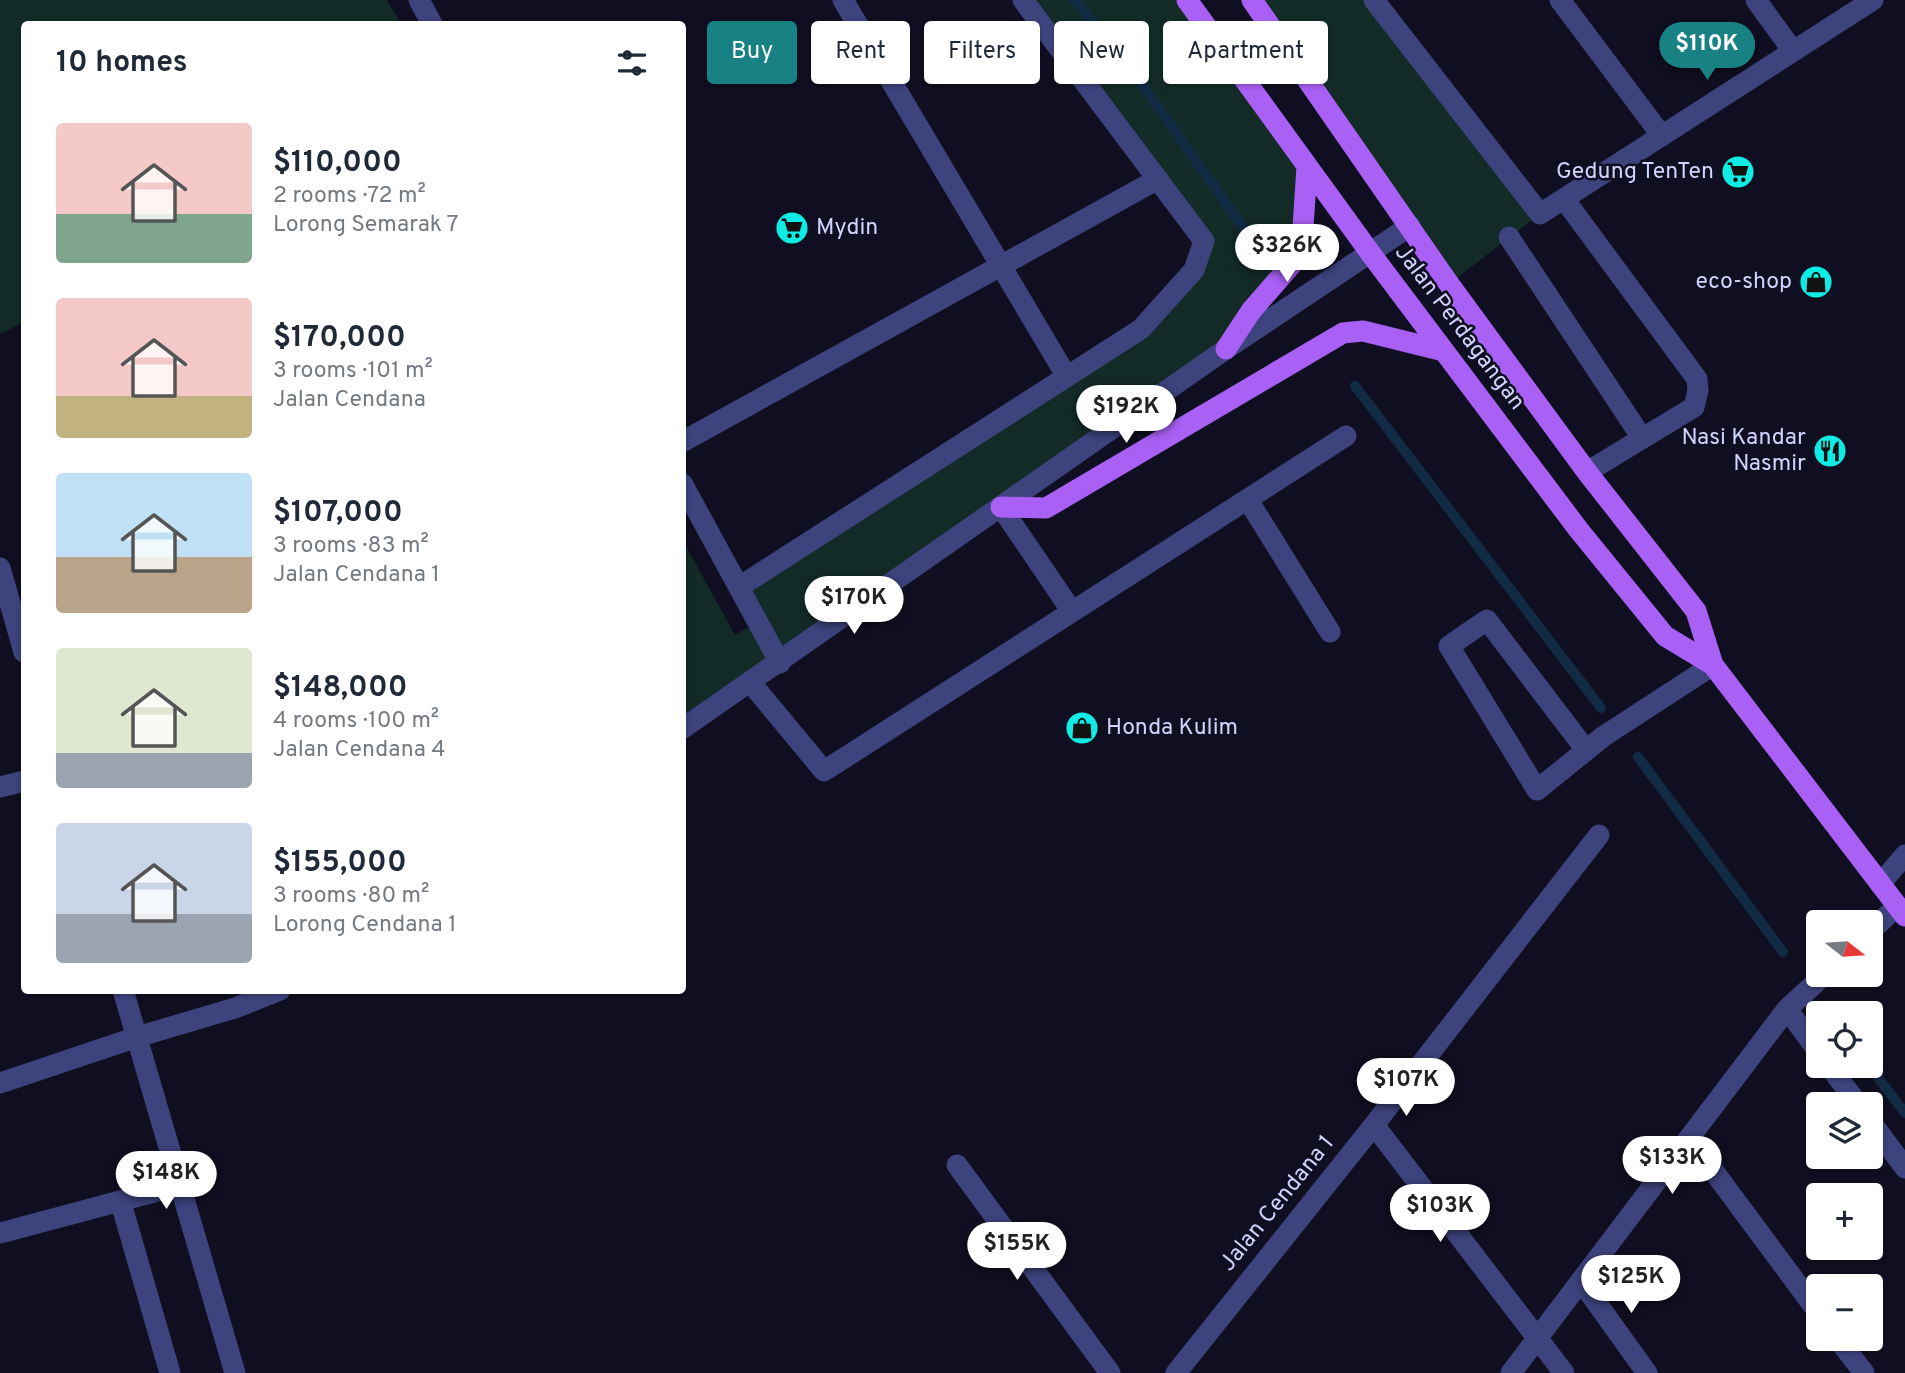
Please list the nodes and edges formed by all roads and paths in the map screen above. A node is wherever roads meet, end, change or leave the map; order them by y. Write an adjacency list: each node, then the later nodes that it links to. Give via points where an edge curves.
1 (844, 0): 19 (street)
2 (1023, 0): 14 (street)
3 (1187, 0): 13 (main road, Jalan Perdagangan)
4 (1252, 0): 16 (main road, Jalan Perdagangan)
5 (1374, 0): 15 (street, via 1541,214)
6 (1560, 0): 12 (street)
7 (1756, 0): 11 (street)
8 (1872, 0): 11 (street)
9 (424, 2): 10 (street)
10 (431, 21)
11 (1793, 51): 12 (street)
12 (1662, 136): 15 (street)
13 (1307, 166): 18 (main road, Jalan Perdagangan); 20 (main road, via 1303,228 1291,265)
14 (1158, 179): 19 (street); 22 (street, via 1204,241 1194,270 1140,329)
15 (1564, 199): 24 (street, via 1697,379 1695,407)
16 (1410, 226): 18 (street); 26 (main road, Jalan Perdagangan)
17 (1509, 237): 24 (street)
18 (1371, 254): 20 (street); 21 (main road, Jalan Perdagangan)
19 (1000, 265): 22 (street); 25 (street)
20 (1226, 349): 29 (street)
21 (1444, 351): 29 (main road, via 1363,331 1343,333 1046,508); 36 (main road, Jalan Perdagangan, via 1665,636)
22 (1067, 377): 31 (street)
23 (1346, 436): 28 (street)
24 (1642, 438): 26 (street)
25 (686, 440)
26 (1587, 472): 36 (main road, Jalan Perdagangan, via 1696,611)
27 (686, 490): 31 (street)
28 (1248, 500): 32 (street); 33 (street)
29 (1001, 507): 32 (street); 35 (street)
30 (0, 568): 34 (street)
31 (739, 587): 35 (street)
32 (1071, 610): 37 (street, via 824,771)
33 (1330, 632)
34 (21, 642)
35 (780, 663): 37 (street)
36 (1713, 665): 39 (street); 44 (main road, Jalan Perdagangan)
37 (751, 683): 38 (street)
38 (686, 726)
39 (1586, 750): 39 (street, via 1487,620 1449,646 1537,790)
40 (21, 782): 41 (street)
41 (0, 787)
42 (1600, 835): 56 (street, Jalan Cendana 1)
43 (1905, 855): 44 (street)
44 (1880, 884): 45 (main road, Jalan Perdagangan)
45 (1901, 911): 46 (street)
46 (1883, 923)
47 (1811, 987): 50 (street)
48 (124, 994): 52 (street)
49 (270, 994): 52 (street)
50 (1787, 1009): 51 (street); 57 (street)
51 (1806, 1035)
52 (137, 1037): 54 (street); 61 (street)
53 (1838, 1078): 55 (street)
54 (0, 1083)
55 (1849, 1092)
56 (1374, 1125): 66 (street); 71 (street, Jalan Cendana 1)
57 (1689, 1138): 64 (street); 65 (street)
58 (1883, 1138): 60 (street)
59 (957, 1165): 70 (street)
60 (1905, 1168)
61 (180, 1185): 62 (street); 69 (street)
62 (121, 1203): 63 (street); 68 (street)
63 (0, 1233)
64 (1581, 1282): 66 (street); 74 (street)
65 (1806, 1296)
66 (1538, 1338): 72 (street); 73 (street)
67 (1847, 1351): 75 (street)
68 (170, 1373)
69 (235, 1373)
70 (1110, 1373)
71 (1176, 1373)
72 (1511, 1373)
73 (1564, 1373)
74 (1647, 1373)
75 (1864, 1373)

